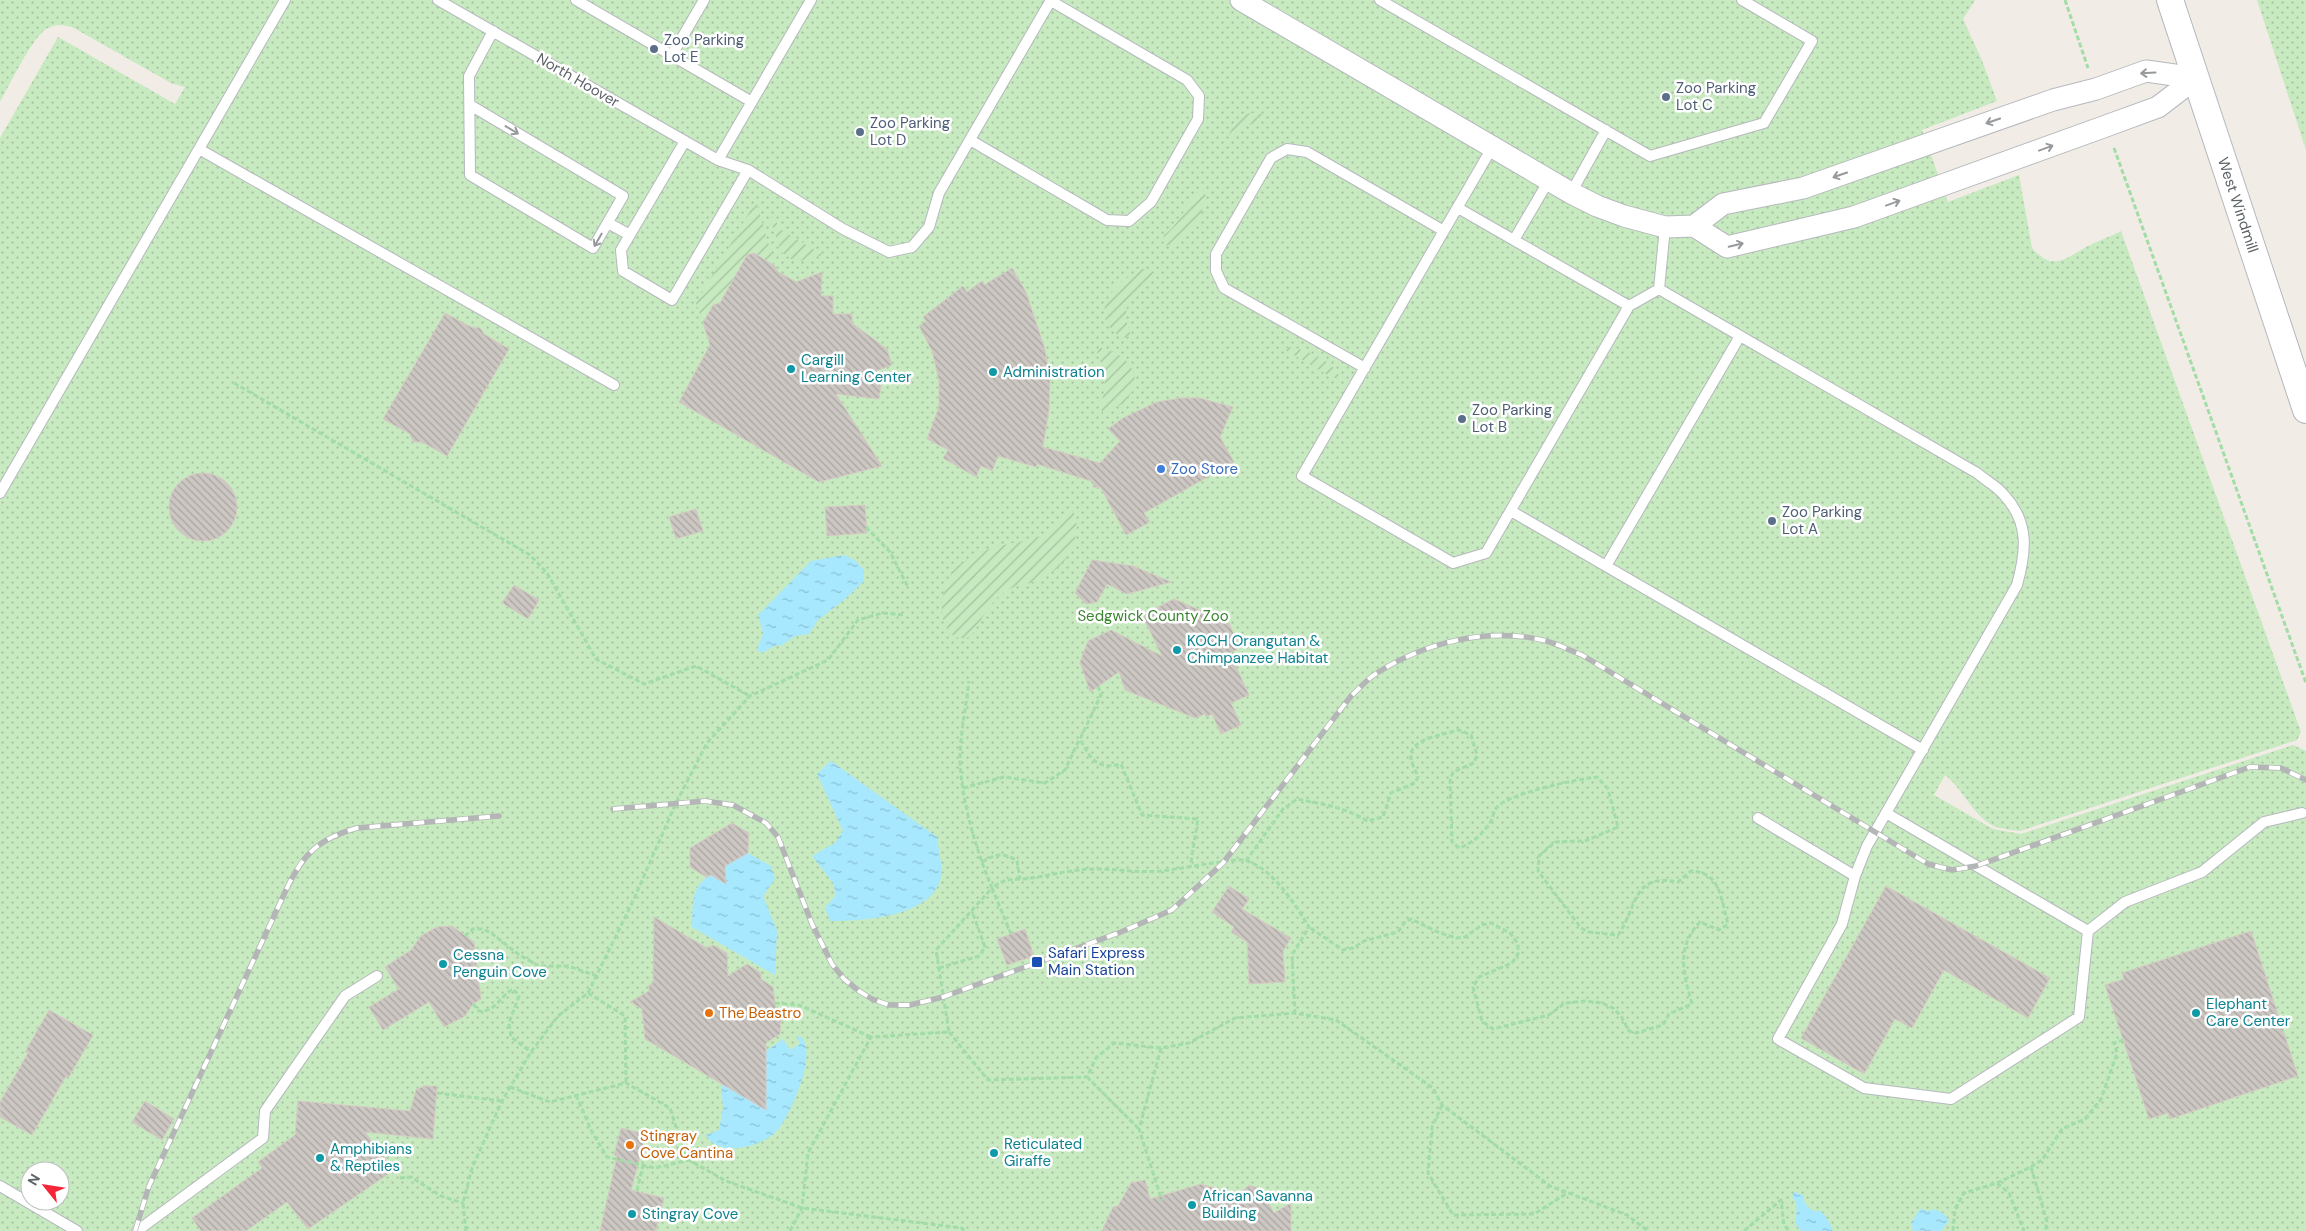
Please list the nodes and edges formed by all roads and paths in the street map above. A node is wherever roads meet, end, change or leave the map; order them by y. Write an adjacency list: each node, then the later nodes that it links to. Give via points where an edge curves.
1 (286, 0): 23 (lane)
2 (438, 0): 12 (lane, North Hoover)
3 (576, 0): 13 (lane)
4 (704, 0): 13 (lane)
5 (811, 0): 16 (lane)
6 (1051, 0): 20 (lane, North Hoover); 20 (lane, via 1187,80 1199,96 1198,119 1151,202 1129,221 1107,220)
7 (1241, 0): 22 (street)
8 (1380, 0): 19 (lane)
9 (1742, 0): 19 (lane, via 1812,41 1764,123 1650,156)
10 (2065, 0): 15 (path)
11 (2170, 0): 14 (street, West Windmill)
12 (493, 31): 17 (lane, via 469,76); 21 (lane, North Hoover)
13 (672, 56): 16 (lane)
14 (2196, 78): 15 (street, one-way to 15, via 2146,71); 18 (street, via 2158,107); 41 (street, West Windmill)
15 (2096, 89): 30 (street, one-way to 30, via 2053,100 1803,188 1723,204)
16 (752, 102): 24 (lane)
17 (470, 105): 29 (lane, one-way to 29, via 623,196); 29 (lane, one-way to 17, via 593,248 470,175)
18 (2106, 126): 30 (street, one-way to 18, via 1728,247 1854,217); 49 (path)
19 (1606, 130): 27 (lane)
20 (970, 140): 25 (lane, North Hoover, via 939,193 929,227 912,246 889,252 843,229)
21 (684, 141): 24 (lane, North Hoover); 33 (lane)
22 (1493, 146): 26 (street); 28 (lane)
23 (199, 149): 40 (lane); 42 (lane)
24 (718, 160): 25 (lane, North Hoover)
25 (748, 170): 33 (lane, via 672,300 623,271 621,250)
26 (1549, 180): 27 (street); 34 (lane)
27 (1570, 193): 31 (street, via 1624,216)
28 (1458, 208): 32 (lane); 34 (lane)
29 (608, 223): 33 (lane)
30 (1694, 226): 31 (street)
31 (1665, 227): 35 (lane)
32 (1444, 231): 38 (lane); 38 (lane, via 1307,152 1287,149 1271,158 1216,254 1216,271 1224,288)
33 (630, 235)
34 (1514, 240): 36 (lane)
35 (1659, 289): 36 (lane); 37 (lane)
36 (1629, 306): 43 (lane)
37 (1740, 336): 45 (lane); 53 (lane, via 1977,473 2004,494 2019,518 2026,545 2017,586)
38 (1365, 368): 43 (lane, via 1302,476 1454,563 1486,553)
39 (234, 383): 51 (path, via 530,555 547,573 596,659 644,684 696,666)
40 (614, 385)
41 (2306, 410)
42 (0, 493)
43 (1511, 511): 45 (lane)
44 (866, 527): 46 (path, via 890,552)
45 (1606, 566): 53 (lane)
46 (908, 587)
47 (905, 614): 51 (path, via 882,613 858,620 828,660)
48 (969, 681): 54 (path, via 960,760)
49 (2306, 683)
50 (1098, 686): 52 (path, via 1101,696)
51 (750, 696): 71 (path, via 707,743)
52 (1080, 739): 54 (path, via 1065,770 1045,783 1004,777); 60 (path, via 1088,755 1098,765 1110,767 1121,764 1142,815 1198,819)
53 (1923, 750): 55 (lane)
54 (962, 788): 59 (path)
55 (1886, 813): 61 (lane); 66 (lane)
56 (2302, 813): 66 (lane, via 2264,822 2202,872 2125,902)
57 (1758, 818): 61 (lane)
58 (1246, 861): 60 (path, via 1241,859); 65 (path, via 1265,871); 65 (path, via 1283,809 1297,799 1357,814 1367,822 1383,817 1390,793 1415,783 1418,778 1410,757 1417,743 1459,730 1471,735 1477,754 1474,763 1453,772 1450,781 1452,842 1459,848 1472,843 1490,822 1497,807 1522,794 1597,777 1608,789 1618,827 1585,841 1555,842 1539,856 1538,871 1581,928 1618,935 1637,895 1646,884 1664,879 1678,882 1690,871 1702,871 1715,880 1728,924 1719,930 1700,922 1694,928 1682,965 1692,1004 1669,1014 1663,1025 1636,1033 1629,1031 1613,1008 1585,1001 1565,1003 1549,1015 1493,1029 1482,1021 1473,988 1479,977 1512,963 1518,954 1518,944 1510,933 1491,924 1482,925 1465,937 1457,938 1411,920 1405,922 1398,932 1343,950)
59 (982, 862): 62 (path, via 999,854 1010,857 1017,861); 63 (path)
60 (1190, 868): 62 (path, via 1152,872 1095,869)
61 (1854, 876): 66 (lane, via 1842,924 1778,1039 1864,1088 1951,1099 2079,1017)
62 (1020, 879): 63 (path, via 1003,879)
63 (992, 888): 64 (path); 67 (path)
64 (972, 910): 69 (path, via 936,950); 69 (path, via 985,947 979,956)
65 (1309, 927): 75 (path, via 1292,954)
66 (2088, 931)
67 (1011, 934)
68 (464, 936): 71 (path, via 473,929 482,929 539,966 568,966)
69 (939, 968): 76 (path)
70 (377, 976): 101 (lane, via 345,996 265,1111 262,1138)
71 (596, 976): 72 (path)
72 (588, 993): 80 (path, via 558,1016); 82 (path, via 625,1016)
73 (775, 1003): 77 (path, via 799,1005)
74 (473, 1004): 80 (path, via 479,1011 486,1012 513,989 519,996 509,1023 511,1037)
75 (1295, 1013): 79 (path, via 1235,1018 1189,1044); 87 (path, via 1336,1020 1433,1088)
76 (949, 1032): 77 (path); 81 (path, via 988,1080)
77 (871, 1038): 99 (path, via 808,1153)
78 (2123, 1040): 91 (path, via 2114,1043 2117,1054 2101,1099 2084,1119 2062,1129 2042,1160)
79 (1161, 1048): 81 (path, via 1114,1043 1096,1058); 88 (path)
80 (531, 1052): 83 (path)
81 (1087, 1077): 88 (path)
82 (626, 1082): 85 (path); 89 (path, via 670,1108)
83 (510, 1087): 85 (path, via 550,1102); 86 (path)
84 (437, 1093): 86 (path)
85 (576, 1095): 90 (path, via 606,1157)
86 (502, 1101): 98 (path, via 472,1168)
87 (1442, 1105): 96 (path, via 1550,1186); 96 (path, via 1432,1127 1428,1173 1454,1215 1534,1214)
88 (1139, 1129): 97 (path)
89 (689, 1160): 90 (path, via 655,1168); 99 (path, via 726,1181)
90 (643, 1165): 95 (path)
91 (2030, 1167): 93 (path); 110 (path, via 2047,1222)
92 (400, 1178): 98 (path, via 411,1177 441,1196)
93 (1997, 1183): 108 (path, via 1964,1193 1955,1209); 109 (path, via 2009,1193)
94 (0, 1186): 100 (lane)
95 (637, 1191)
96 (1567, 1193): 105 (path, via 1627,1215)
97 (1162, 1201)
98 (463, 1203): 102 (path)
99 (802, 1208): 103 (path); 104 (path, via 962,1228)
100 (77, 1231)
101 (137, 1231)
102 (466, 1231)
103 (790, 1231)
104 (964, 1231)
105 (1648, 1231)
106 (1744, 1231): 107 (path, via 1781,1200 1784,1225)
107 (1789, 1231)
108 (1953, 1231)
109 (2024, 1231)
110 (2045, 1231)

